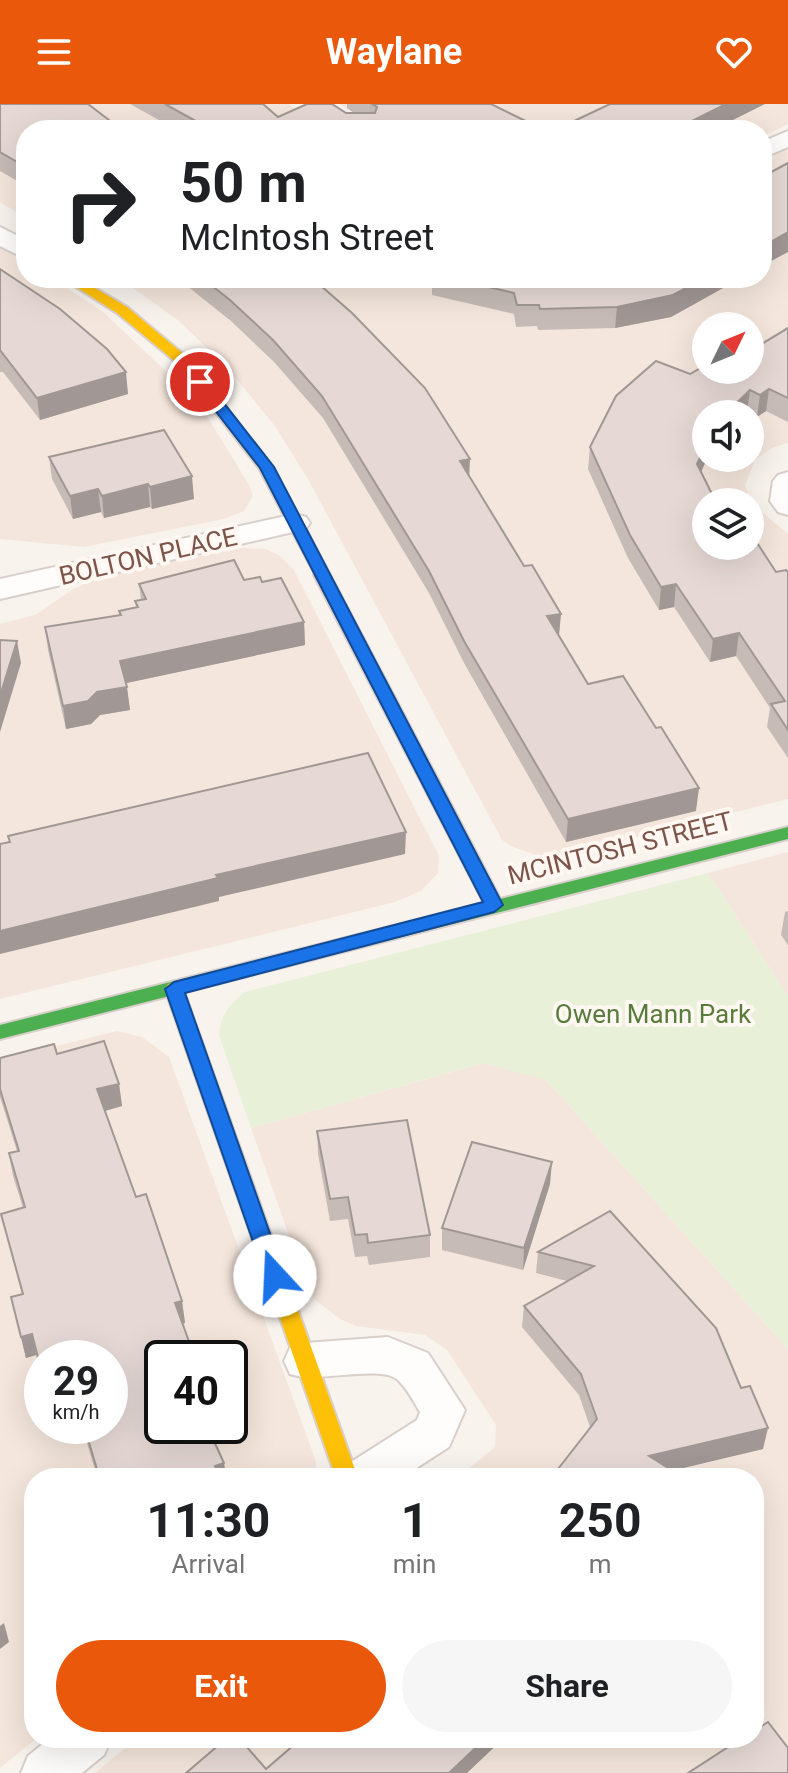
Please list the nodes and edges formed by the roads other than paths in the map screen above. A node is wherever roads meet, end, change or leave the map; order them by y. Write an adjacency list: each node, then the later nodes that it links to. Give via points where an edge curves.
1 (86, 288): 4 (street, via 122,310 183,361 266,467)
2 (788, 481): 3 (street)
3 (788, 506)
4 (295, 523): 5 (street, BOLTON PLACE); 7 (street)
5 (0, 589)
6 (788, 833): 7 (street, MCINTOSH STREET)
7 (494, 905): 8 (street, MCINTOSH STREET)
8 (174, 989): 9 (street, MCINTOSH STREET); 10 (street)
9 (0, 1032)
10 (305, 1361): 11 (street); 12 (street, via 388,1355 413,1366 443,1410 434,1433)
11 (343, 1468)
12 (380, 1468)
13 (75, 1748): 14 (street)
14 (45, 1773)

